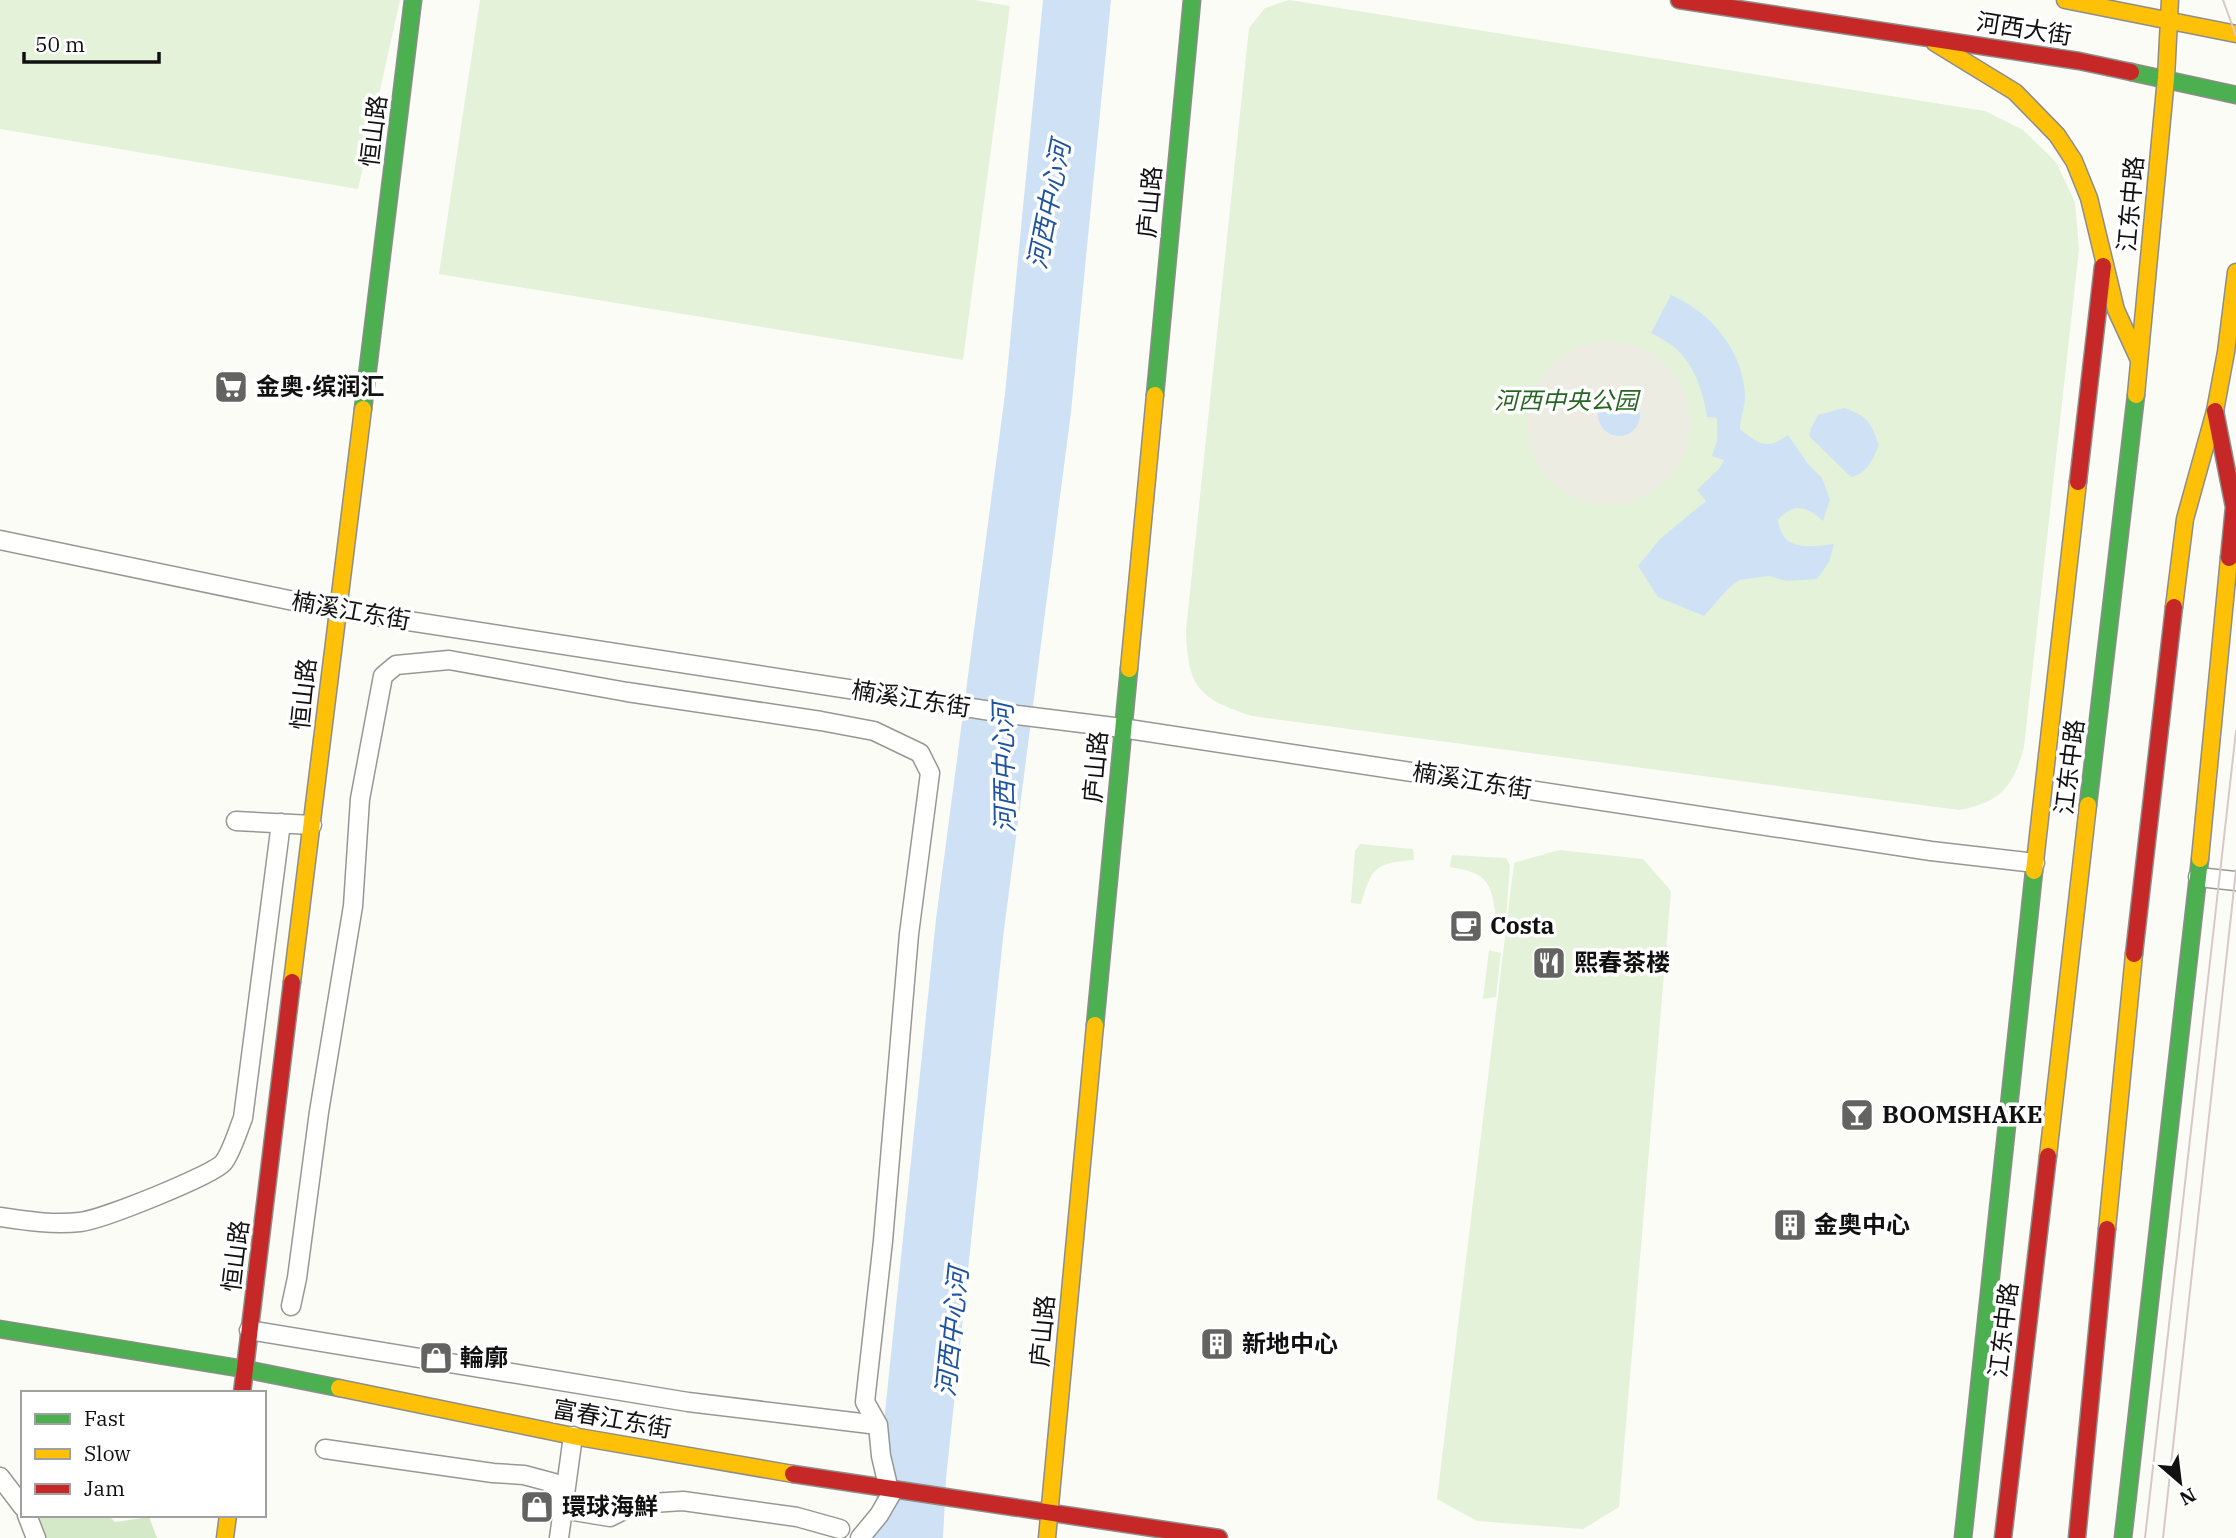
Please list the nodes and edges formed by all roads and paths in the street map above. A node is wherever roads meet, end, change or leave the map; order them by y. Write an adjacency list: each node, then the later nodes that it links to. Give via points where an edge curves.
1 (413, 0): 18 (main road, 恒山路)
2 (1192, 0): 19 (main road, 庐山路)
3 (1679, 0): 8 (main road, 河西大街)
4 (2065, 0): 6 (main road, 河西大街)
5 (2170, 0): 6 (main road, 江东中路)
6 (2168, 21): 7 (main road, 河西大街); 9 (main road, 江东中路)
7 (2236, 34)
8 (1924, 37): 9 (main road, 河西大街); 11 (main road, via 2015,92 2057,135 2089,198)
9 (2166, 78): 10 (main road, 河西大街); 15 (main road, 江东中路)
10 (2236, 95)
11 (2104, 262): 15 (main road, via 2116,310); 23 (main road, 江东中路)
12 (2236, 272): 14 (main road)
13 (2236, 329): 14 (main road)
14 (2226, 352): 16 (main road)
15 (2140, 362): 50 (main road, 江东中路)
16 (2215, 411): 24 (main road, via 2234,507); 51 (main road, via 2185,519 2141,878)
17 (0, 540): 18 (street, 楠溪江东街)
18 (337, 610): 19 (street, 楠溪江东街); 22 (main road, 恒山路)
19 (1122, 728): 23 (street, 楠溪江东街); 39 (main road, 庐山路)
20 (236, 821): 21 (street)
21 (281, 823): 22 (street); 26 (street, via 243,1118 223,1162 202,1176 81,1222)
22 (312, 825): 29 (main road, 恒山路)
23 (2035, 863): 49 (main road, 江东中路)
24 (2198, 877): 25 (street); 52 (main road)
25 (2236, 881)
26 (0, 1217)
27 (291, 1306): 32 (street, via 352,906 360,799 383,676 396,665 449,660 874,731 920,754 930,773 909,934 865,1402)
28 (0, 1329): 30 (main road, 富春江东街)
29 (249, 1330): 30 (main road, 恒山路); 32 (street, via 688,1402)
30 (244, 1369): 31 (main road, 恒山路); 33 (main road, 富春江东街)
31 (242, 1391)
32 (878, 1425): 36 (street)
33 (573, 1436): 36 (main road, 富春江东街); 38 (street)
34 (325, 1449): 38 (street, via 524,1475 554,1483 550,1507)
35 (0, 1477): 37 (street)
36 (891, 1491): 39 (main road, 富春江东街); 46 (street)
37 (21, 1504)
38 (563, 1508): 42 (street, via 610,1517 636,1504 683,1502 797,1517); 45 (street)
39 (1049, 1514): 47 (main road, 庐山路); 48 (main road, 富春江东街)
40 (28, 1517): 43 (street)
41 (228, 1517): 44 (main road)
42 (840, 1529)
43 (36, 1538)
44 (225, 1538)
45 (559, 1538)
46 (860, 1538)
47 (1047, 1538)
48 (1219, 1538)
49 (1963, 1538)
50 (2003, 1538)
51 (2077, 1538)
52 (2123, 1538)

